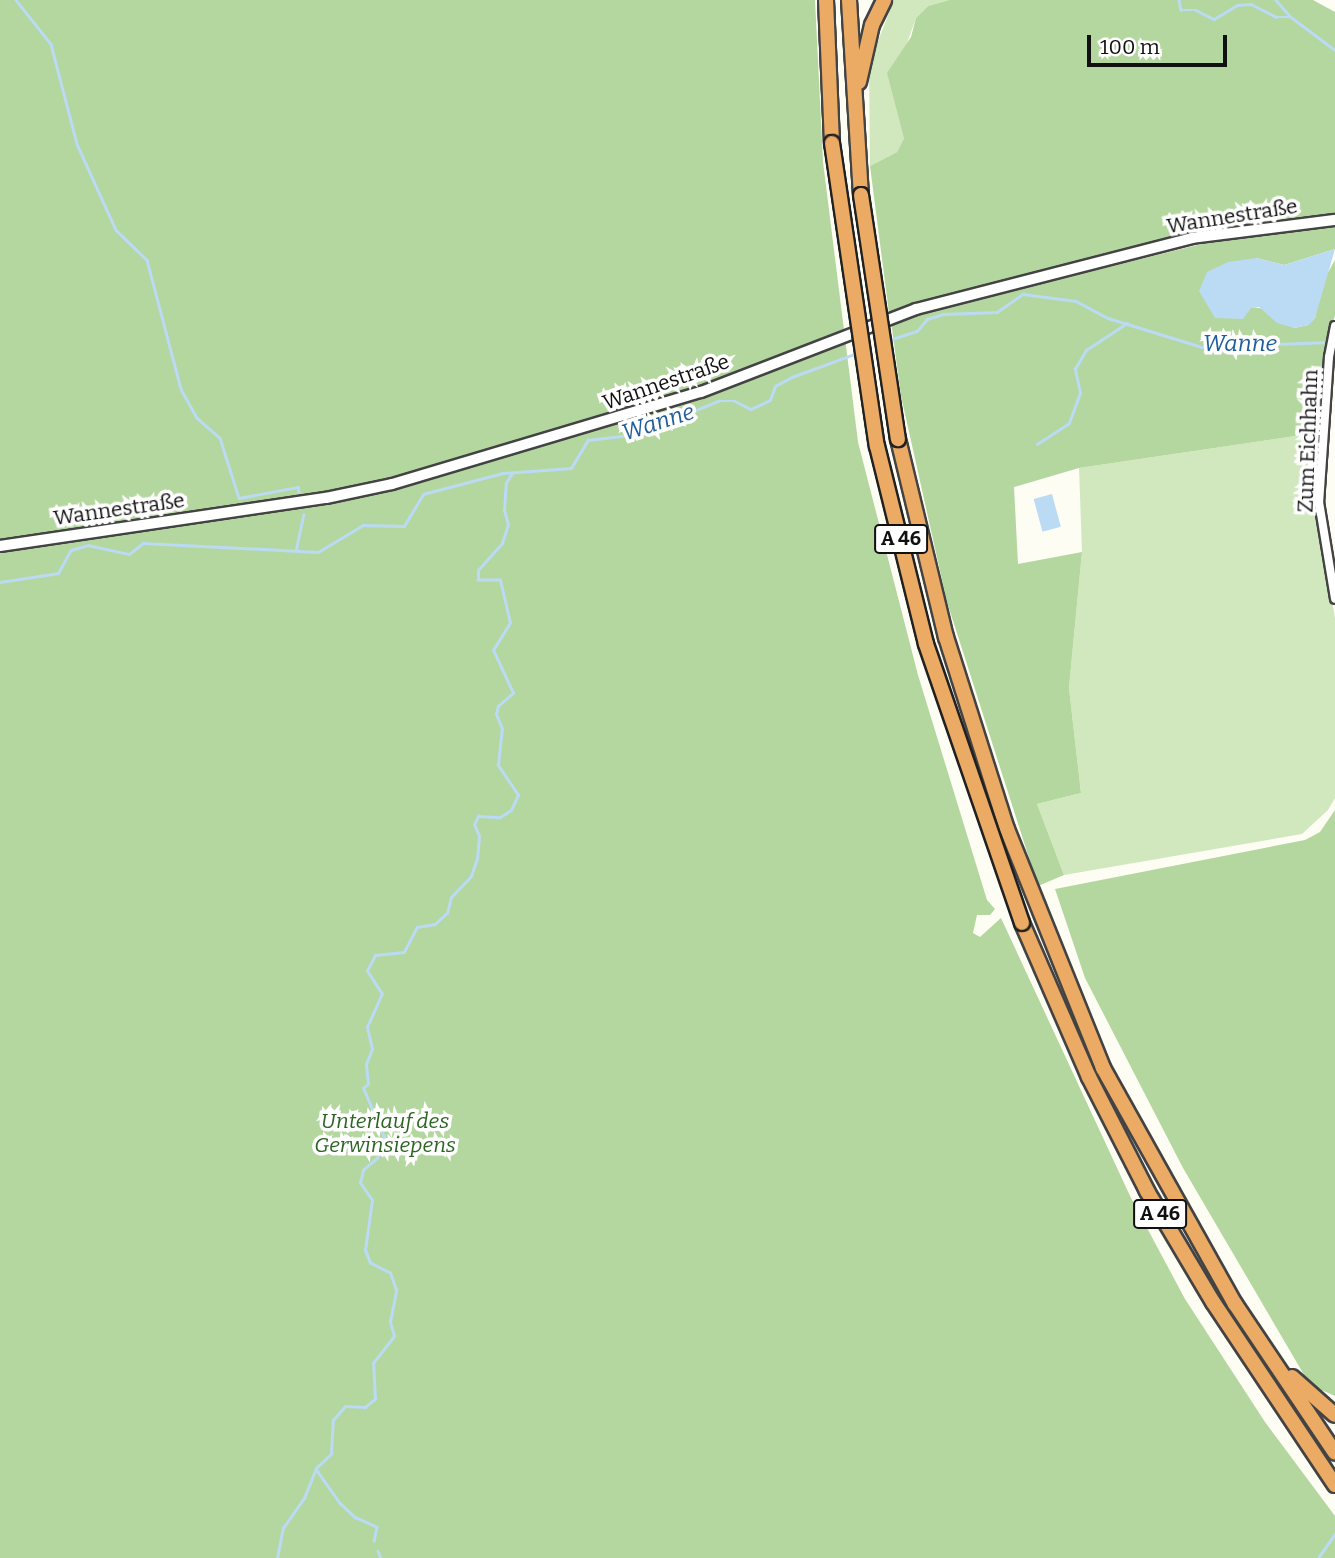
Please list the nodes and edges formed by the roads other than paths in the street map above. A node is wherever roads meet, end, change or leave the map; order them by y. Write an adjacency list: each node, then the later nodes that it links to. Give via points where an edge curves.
1 (826, 0): 12 (highway, A 46, bridge, via 832,143 877,446 926,644 1023,923 1089,1077 1147,1191 1249,1358)
2 (849, 0): 4 (highway, A 46)
3 (884, 0): 4 (highway, via 861,64)
4 (855, 141): 9 (highway, A 46, bridge, via 883,349 905,465 947,636 1007,829 1103,1068)
5 (1335, 220): 7 (street, Wannestraße, via 1192,238 916,309 625,417 372,489)
6 (1334, 330): 8 (street, Zum Eichhahn, via 1319,502)
7 (0, 546)
8 (1335, 599)
9 (1235, 1304): 10 (highway, via 1301,1388); 11 (highway, A 46)
10 (1335, 1415)
11 (1335, 1452)
12 (1335, 1485)

